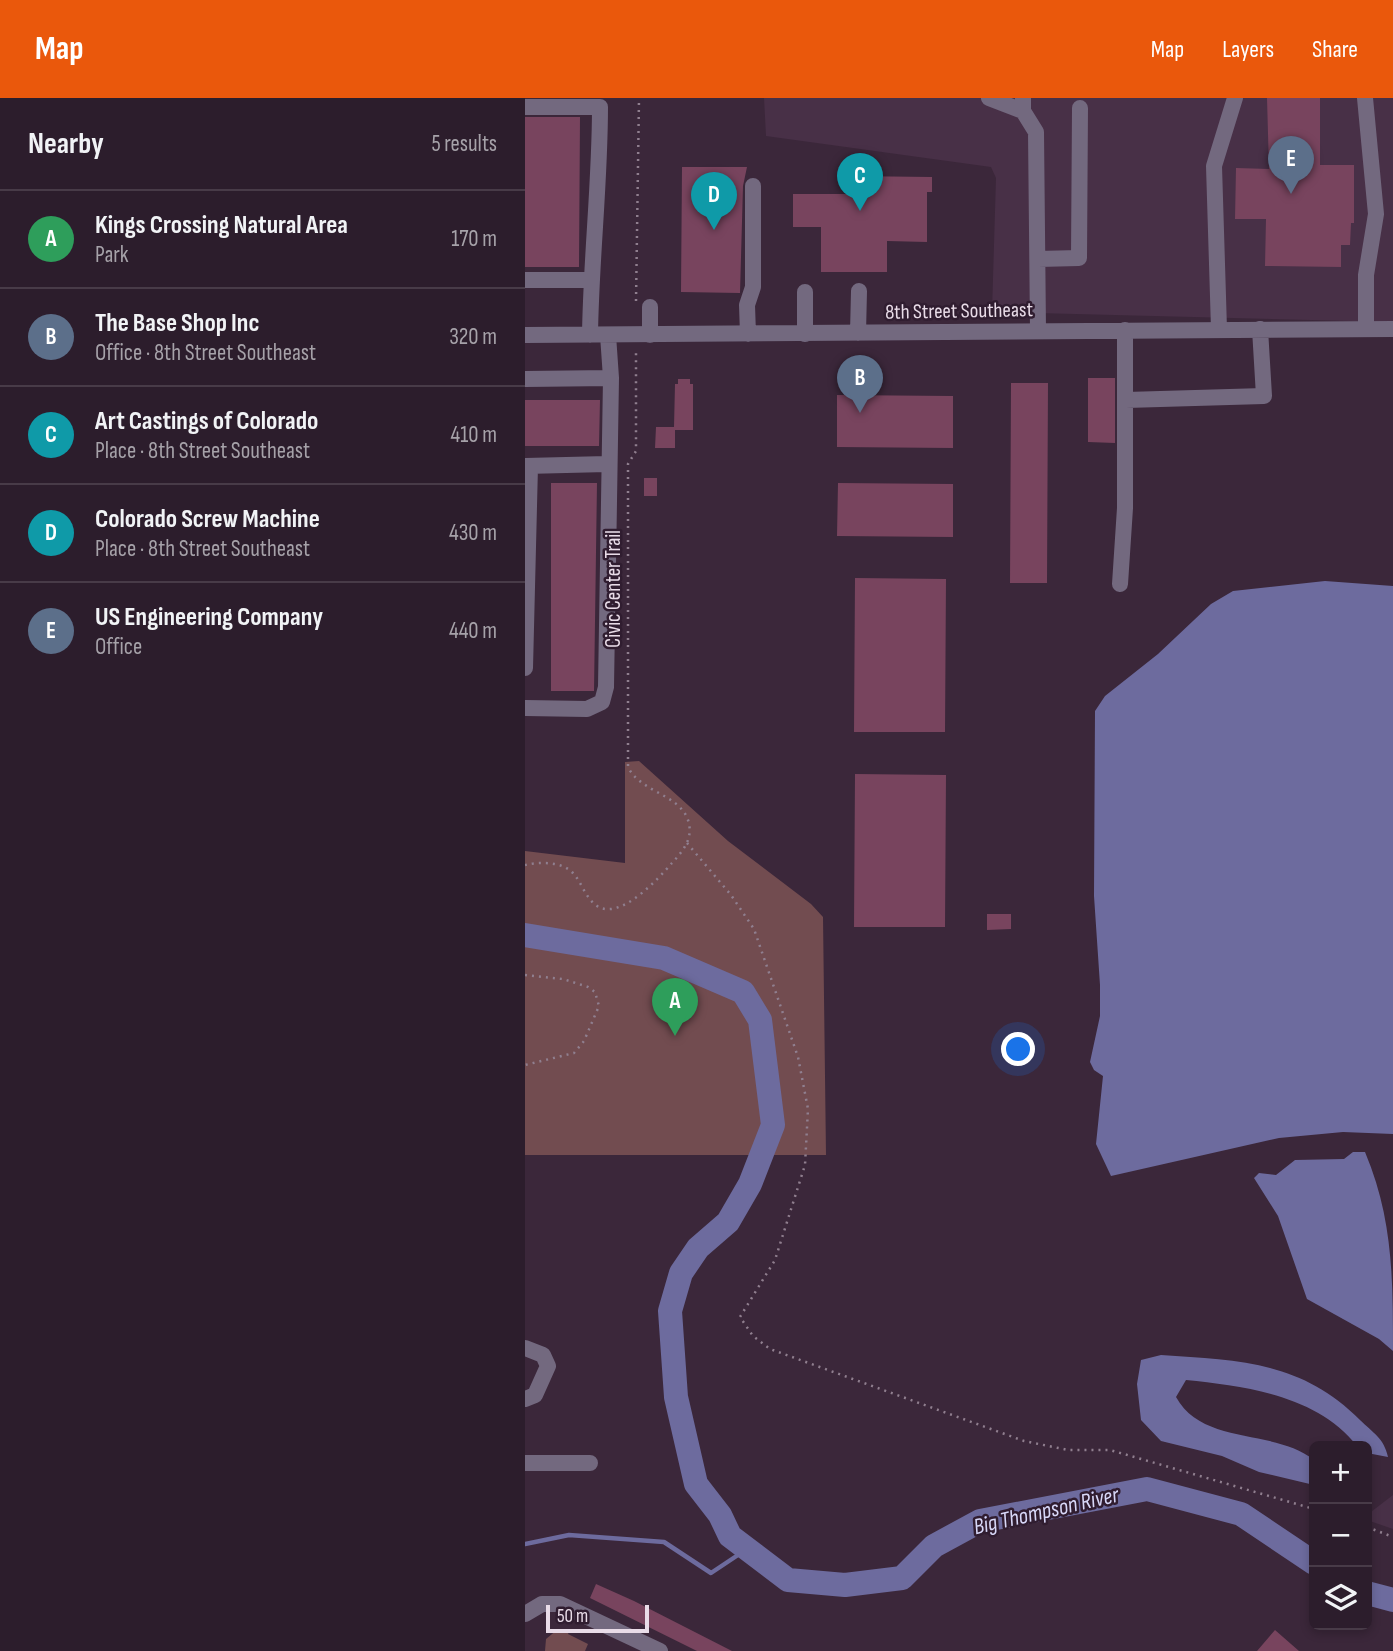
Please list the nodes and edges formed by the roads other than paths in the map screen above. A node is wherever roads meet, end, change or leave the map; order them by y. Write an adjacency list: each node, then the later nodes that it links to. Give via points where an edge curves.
1 (989, 98): 4 (street)
2 (1235, 98): 15 (street, via 1214,166)
3 (1365, 98): 17 (street, via 1376,214 1366,275)
4 (1023, 104): 8 (street, via 1036,132)
5 (525, 107): 9 (street, via 600,107 600,186)
6 (1080, 108): 8 (street, via 1079,258)
7 (753, 186): 21 (street)
8 (1038, 259): 19 (street)
9 (591, 279): 10 (street); 24 (street)
10 (525, 280)
11 (859, 291): 20 (street)
12 (805, 292): 22 (street)
13 (643, 308): 26 (street)
14 (1393, 328): 17 (street, 8th Street Southeast)
15 (1219, 329): 16 (street, 8th Street Southeast); 18 (street, 8th Street Southeast)
16 (1260, 329): 17 (street, 8th Street Southeast); 29 (street, via 1264,396)
17 (1366, 329)
18 (1125, 330): 19 (street, 8th Street Southeast); 29 (street)
19 (1038, 331): 20 (street, 8th Street Southeast)
20 (858, 333): 22 (street, 8th Street Southeast)
21 (748, 334): 22 (street, 8th Street Southeast); 26 (street, 8th Street Southeast)
22 (805, 334)
23 (525, 335): 24 (street, 8th Street Southeast)
24 (590, 335): 25 (street, 8th Street Southeast)
25 (607, 335): 26 (street, 8th Street Southeast); 27 (street)
26 (643, 335)
27 (611, 378): 28 (street); 30 (street)
28 (525, 379)
29 (1126, 400): 32 (street)
30 (607, 464): 31 (street); 34 (street, via 606,687 602,702 587,709)
31 (528, 466): 33 (street)
32 (1120, 584)
33 (525, 668)
34 (525, 708)
35 (525, 1348): 36 (street, via 543,1355 548,1366 535,1395)
36 (525, 1399)
37 (525, 1463): 38 (street)
38 (590, 1463)
39 (525, 1614): 40 (street, via 542,1604 560,1604)
40 (660, 1651)

